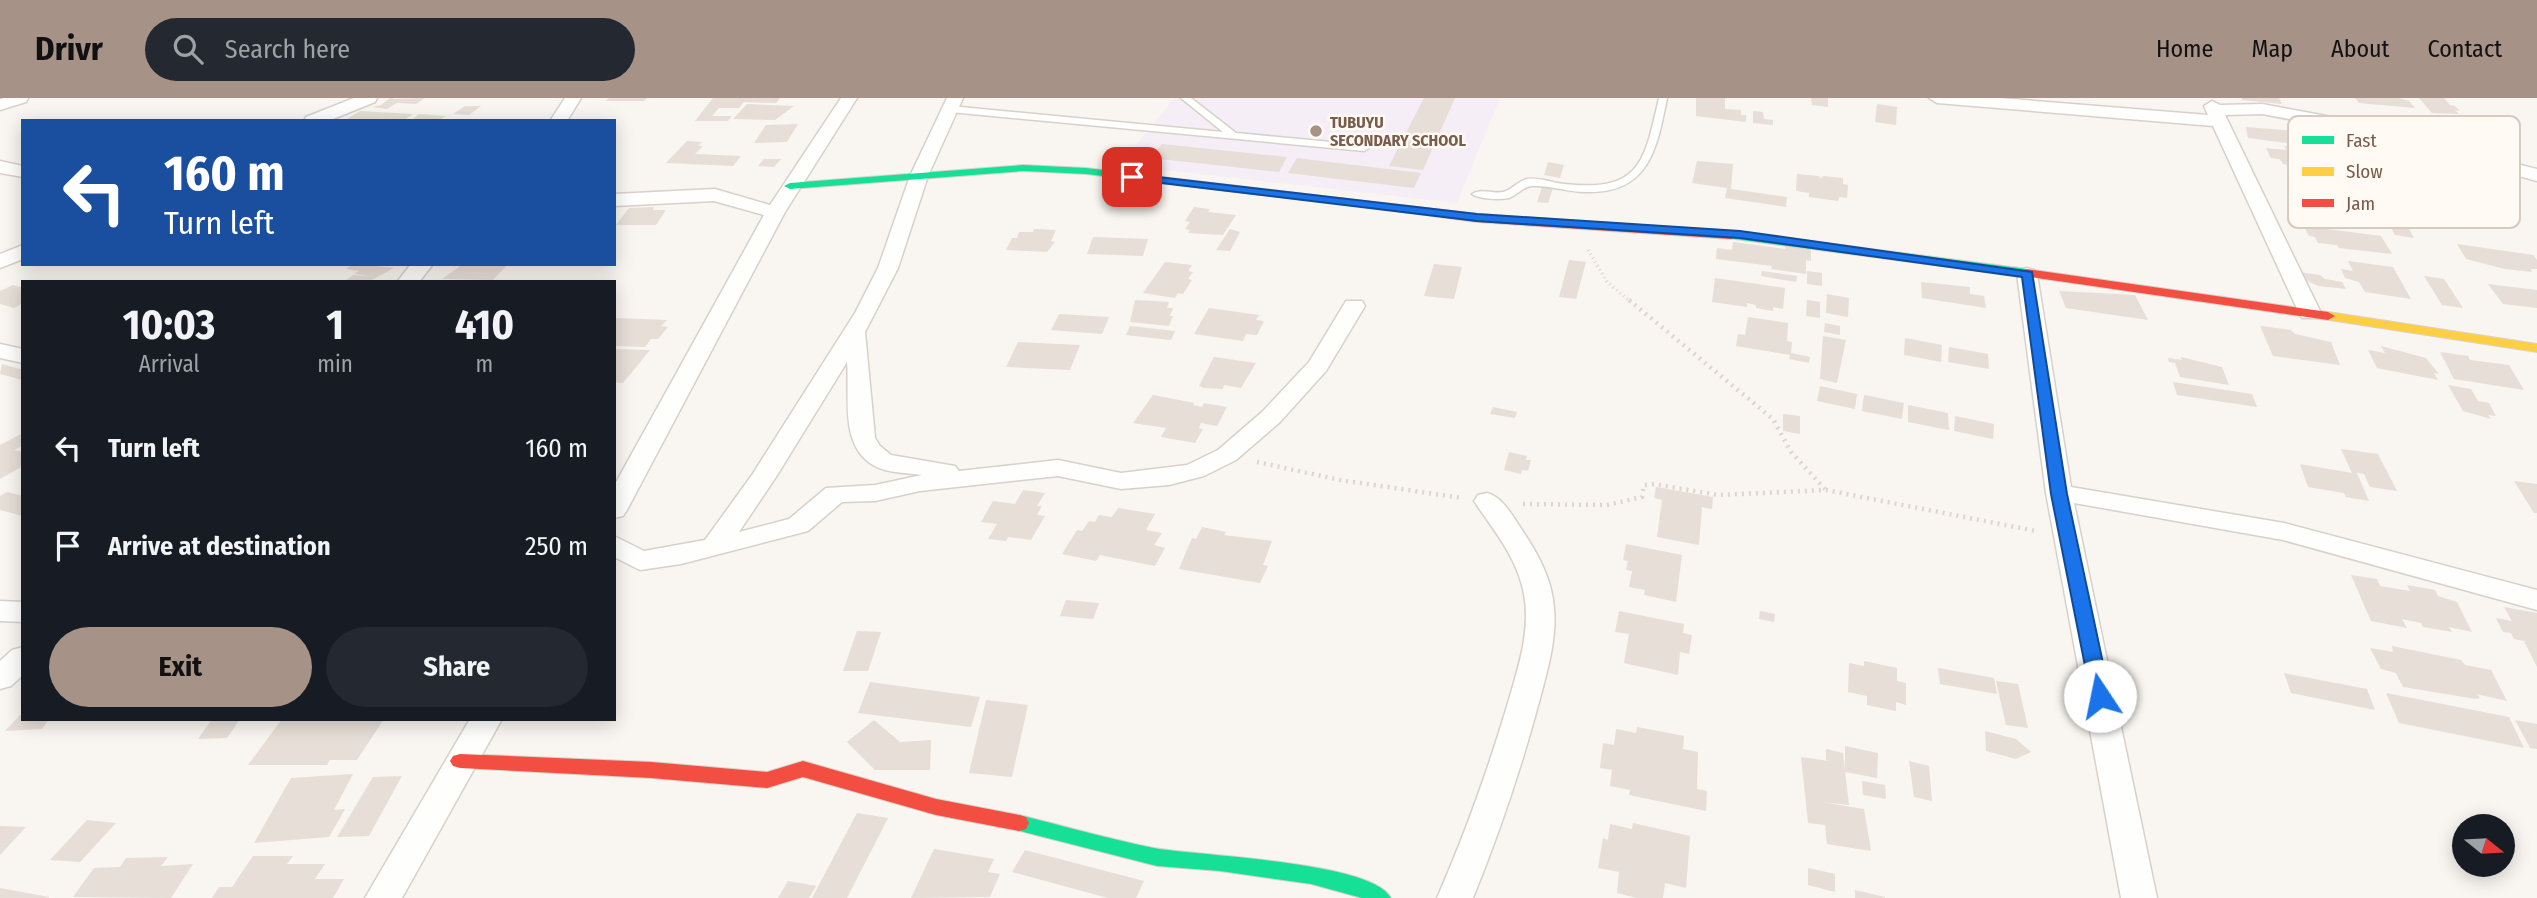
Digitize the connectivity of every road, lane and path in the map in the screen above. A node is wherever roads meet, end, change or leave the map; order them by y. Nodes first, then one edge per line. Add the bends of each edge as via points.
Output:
1 (20, 98) edge
2 (369, 98) edge
3 (573, 98) edge
4 (849, 98) edge
5 (1185, 98) edge
6 (1663, 98) edge
7 (1937, 98) edge
8 (952, 103) edge
9 (0, 105) edge
10 (2213, 110) edge
11 (2300, 116) edge
12 (317, 119) edge
13 (559, 119) edge
14 (1234, 136) junction
15 (1364, 148) dead end
16 (0, 167) edge
17 (2520, 171) edge
18 (21, 172) edge
19 (2537, 175) edge
20 (919, 176) junction
21 (790, 186) junction
22 (1477, 194) dead end
23 (616, 200) edge
24 (775, 212) junction
25 (1587, 248) dead end
26 (21, 252) edge
27 (0, 262) edge
28 (421, 266) edge
29 (2028, 274) junction
30 (409, 280) edge
31 (1354, 306) dead end
32 (2310, 313) junction
33 (854, 330) junction
34 (2537, 348) edge
35 (0, 351) edge
36 (21, 356) edge
37 (1227, 455) junction
38 (979, 477) junction
39 (1826, 490) junction
40 (2059, 494) junction
41 (1487, 501) junction
42 (616, 506) edge
43 (2068, 537) junction
44 (616, 546) edge
45 (714, 547) junction
46 (2537, 600) edge
47 (0, 611) edge
48 (21, 612) edge
49 (21, 658) edge
50 (0, 678) edge
51 (485, 721) edge
52 (460, 761) junction
53 (383, 898) edge
54 (1380, 898) edge
55 (1455, 898) edge
56 (2139, 898) edge

1 - 9 street
2 - 12 street
3 - 13 street
4 - 21 street
5 - 14 lane
6 - 22 lane via 1643,168 1621,186 1596,191 1528,182 1507,195
7 - 10 street
8 - 14 lane
8 - 20 street
10 - 11 street via 2262,109
10 - 32 street
14 - 15 lane
16 - 18 street
17 - 19 street
20 - 21 street
20 - 29 street via 1023,168 1086,171 1477,218 1740,234
20 - 33 street via 888,268
21 - 24 street
23 - 24 street via 715,195
24 - 42 street
25 - 39 path via 1607,282 1773,419 1791,452
26 - 27 street
28 - 30 street
29 - 32 street
29 - 40 street
31 - 37 street via 1318,366 1271,417
32 - 34 street
33 - 38 street via 863,438 870,450 883,461
33 - 45 street
35 - 36 street
37 - 38 street via 1195,471 1147,480 1121,481 1058,468
37 - 41 path via 1340,480
38 - 45 street via 875,493 835,494 798,525
39 - 41 path via 1716,495 1658,482 1644,485 1642,497 1607,505
39 - 43 path
40 - 43 street
40 - 46 street via 2284,532
41 - 55 street via 1526,559 1540,609 1538,649 1510,751
43 - 56 street
44 - 45 street via 640,561
47 - 48 street
49 - 50 street
51 - 52 street
52 - 53 street
52 - 54 street via 767,780 803,769 936,807 1058,831 1157,857 1311,876 1373,892

